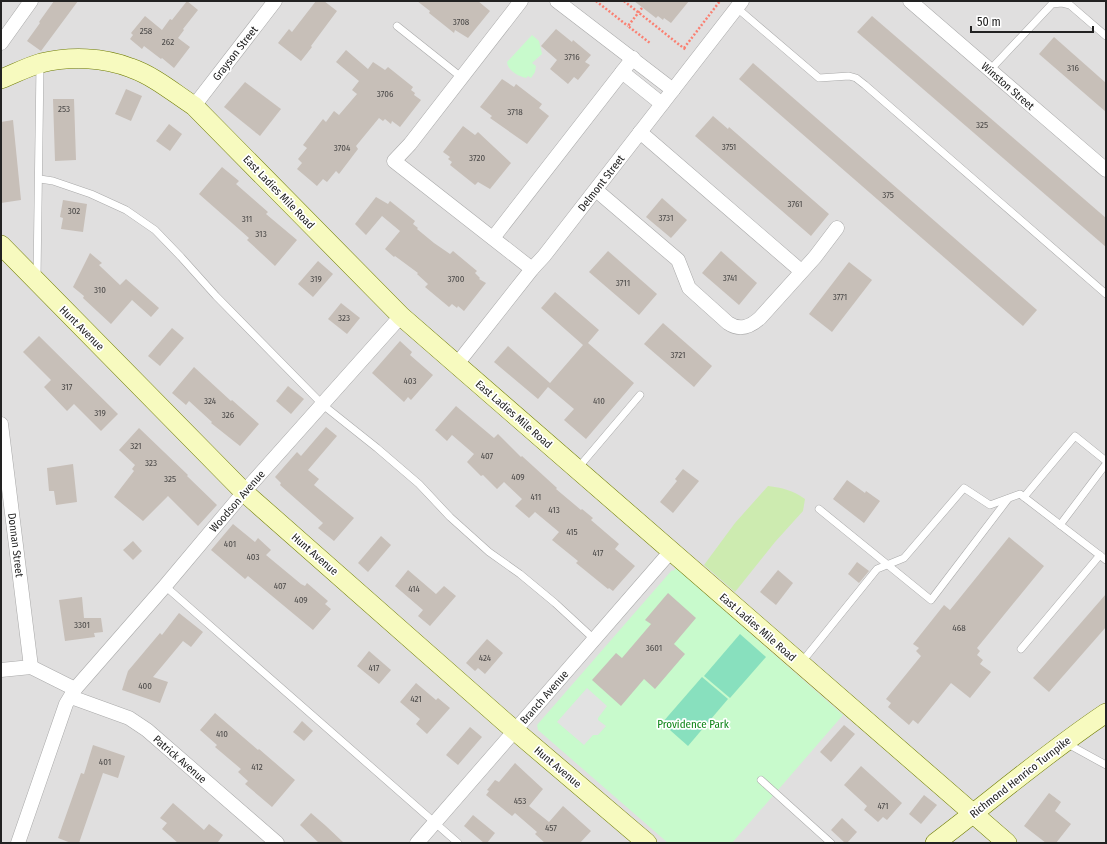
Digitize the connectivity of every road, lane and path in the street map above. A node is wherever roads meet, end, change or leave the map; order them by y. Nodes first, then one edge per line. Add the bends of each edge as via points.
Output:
1 (31, 1) edge
2 (275, 1) edge
3 (520, 1) edge
4 (596, 1) edge
5 (624, 1) edge
6 (720, 1) edge
7 (910, 1) edge
8 (561, 2) edge
9 (740, 4) edge
10 (642, 8) dead end
11 (639, 12) junction
12 (397, 26) dead end
13 (628, 26) junction
14 (1106, 36) edge
15 (1, 43) edge
16 (650, 43) dead end
17 (684, 48) junction
18 (633, 58) junction
19 (697, 59) junction
20 (40, 63) junction
21 (990, 70) junction
22 (622, 72) junction
23 (461, 77) junction
24 (1, 79) edge
25 (673, 90) junction
26 (662, 104) junction
27 (194, 106) junction
28 (640, 132) junction
29 (1106, 170) edge
30 (40, 179) junction
31 (596, 190) junction
32 (837, 228) dead end
33 (492, 238) junction
34 (1, 245) edge
35 (532, 269) junction
36 (801, 271) junction
37 (37, 283) junction
38 (1106, 294) edge
39 (401, 316) junction
40 (457, 364) junction
41 (640, 396) dead end
42 (323, 405) junction
43 (1, 424) edge
44 (1106, 461) edge
45 (1106, 464) edge
46 (577, 469) junction
47 (244, 492) junction
48 (1024, 497) junction
49 (1008, 498) junction
50 (819, 509) dead end
51 (1060, 525) junction
52 (671, 552) junction
53 (1103, 558) edge
54 (887, 565) junction
55 (165, 586) junction
56 (594, 640) junction
57 (1021, 649) dead end
58 (800, 664) junction
59 (31, 667) junction
60 (1, 670) edge
61 (73, 693) junction
62 (1106, 713) edge
63 (515, 731) junction
64 (1064, 742) junction
65 (1106, 765) edge
66 (761, 780) dead end
67 (974, 814) junction
68 (434, 823) junction
69 (18, 843) edge
70 (277, 843) edge
71 (417, 843) edge
72 (458, 843) edge
73 (647, 843) edge
74 (831, 843) edge
75 (935, 843) edge
76 (1007, 843) edge

1 - 15 street
2 - 27 street, Grayson Street
3 - 23 street
4 - 13 path
5 - 11 path
6 - 17 path
7 - 21 street, Winston Street
8 - 18 street
9 - 19 street, Delmont Street
9 - 38 lane via 819,78 849,76 861,81
10 - 11 path
11 - 13 path
11 - 17 path
12 - 23 lane
13 - 16 path
14 - 21 lane via 1070,5 1052,4
17 - 19 path
18 - 22 street
18 - 25 street
19 - 25 street, Delmont Street
20 - 24 street, East Ladies Mile Road
20 - 27 street, East Ladies Mile Road via 71,58 101,60 132,68 156,80
20 - 30 lane
21 - 29 street, Winston Street
22 - 26 street
22 - 33 street
23 - 33 street via 394,161
25 - 26 street, Delmont Street
26 - 28 street, Delmont Street
27 - 39 street, East Ladies Mile Road
28 - 31 street, Delmont Street
28 - 36 street
30 - 37 lane
30 - 42 lane via 91,194 126,210 155,230
31 - 35 street, Delmont Street
31 - 36 street via 678,260 689,288 733,326 744,327 755,323
32 - 36 street
33 - 35 street
34 - 37 street, Hunt Avenue
35 - 40 street, Delmont Street
37 - 47 street, Hunt Avenue
39 - 40 street, East Ladies Mile Road
39 - 42 street, Woodson Avenue
40 - 46 street, East Ladies Mile Road
41 - 46 lane
42 - 47 street, Woodson Avenue
42 - 56 lane via 413,479 489,552 526,579
43 - 59 street, Donnan Street
44 - 48 lane via 1075,436
45 - 51 lane
46 - 52 street, East Ladies Mile Road
47 - 55 street, Woodson Avenue
47 - 63 street, Hunt Avenue
48 - 49 lane via 1020,494
48 - 51 lane
49 - 54 lane via 990,506 964,488 904,558
49 - 54 lane via 930,600
50 - 54 lane
51 - 53 lane
52 - 56 street, Branch Avenue
52 - 58 street, East Ladies Mile Road
53 - 57 lane
54 - 58 lane via 877,569
55 - 61 street, Woodson Avenue
55 - 68 lane
56 - 63 street, Branch Avenue
58 - 67 street, East Ladies Mile Road
59 - 60 street
59 - 61 street, Patrick Avenue
61 - 69 street via 66,704
61 - 70 street, Patrick Avenue via 129,718 147,730
62 - 64 street, Richmond Henrico Turnpike
63 - 68 street, Branch Avenue
63 - 73 street, Hunt Avenue
64 - 65 lane
64 - 67 street, Richmond Henrico Turnpike
66 - 74 lane
67 - 75 street, Richmond Henrico Turnpike
67 - 76 street, East Ladies Mile Road
68 - 71 street, Branch Avenue
68 - 72 lane

